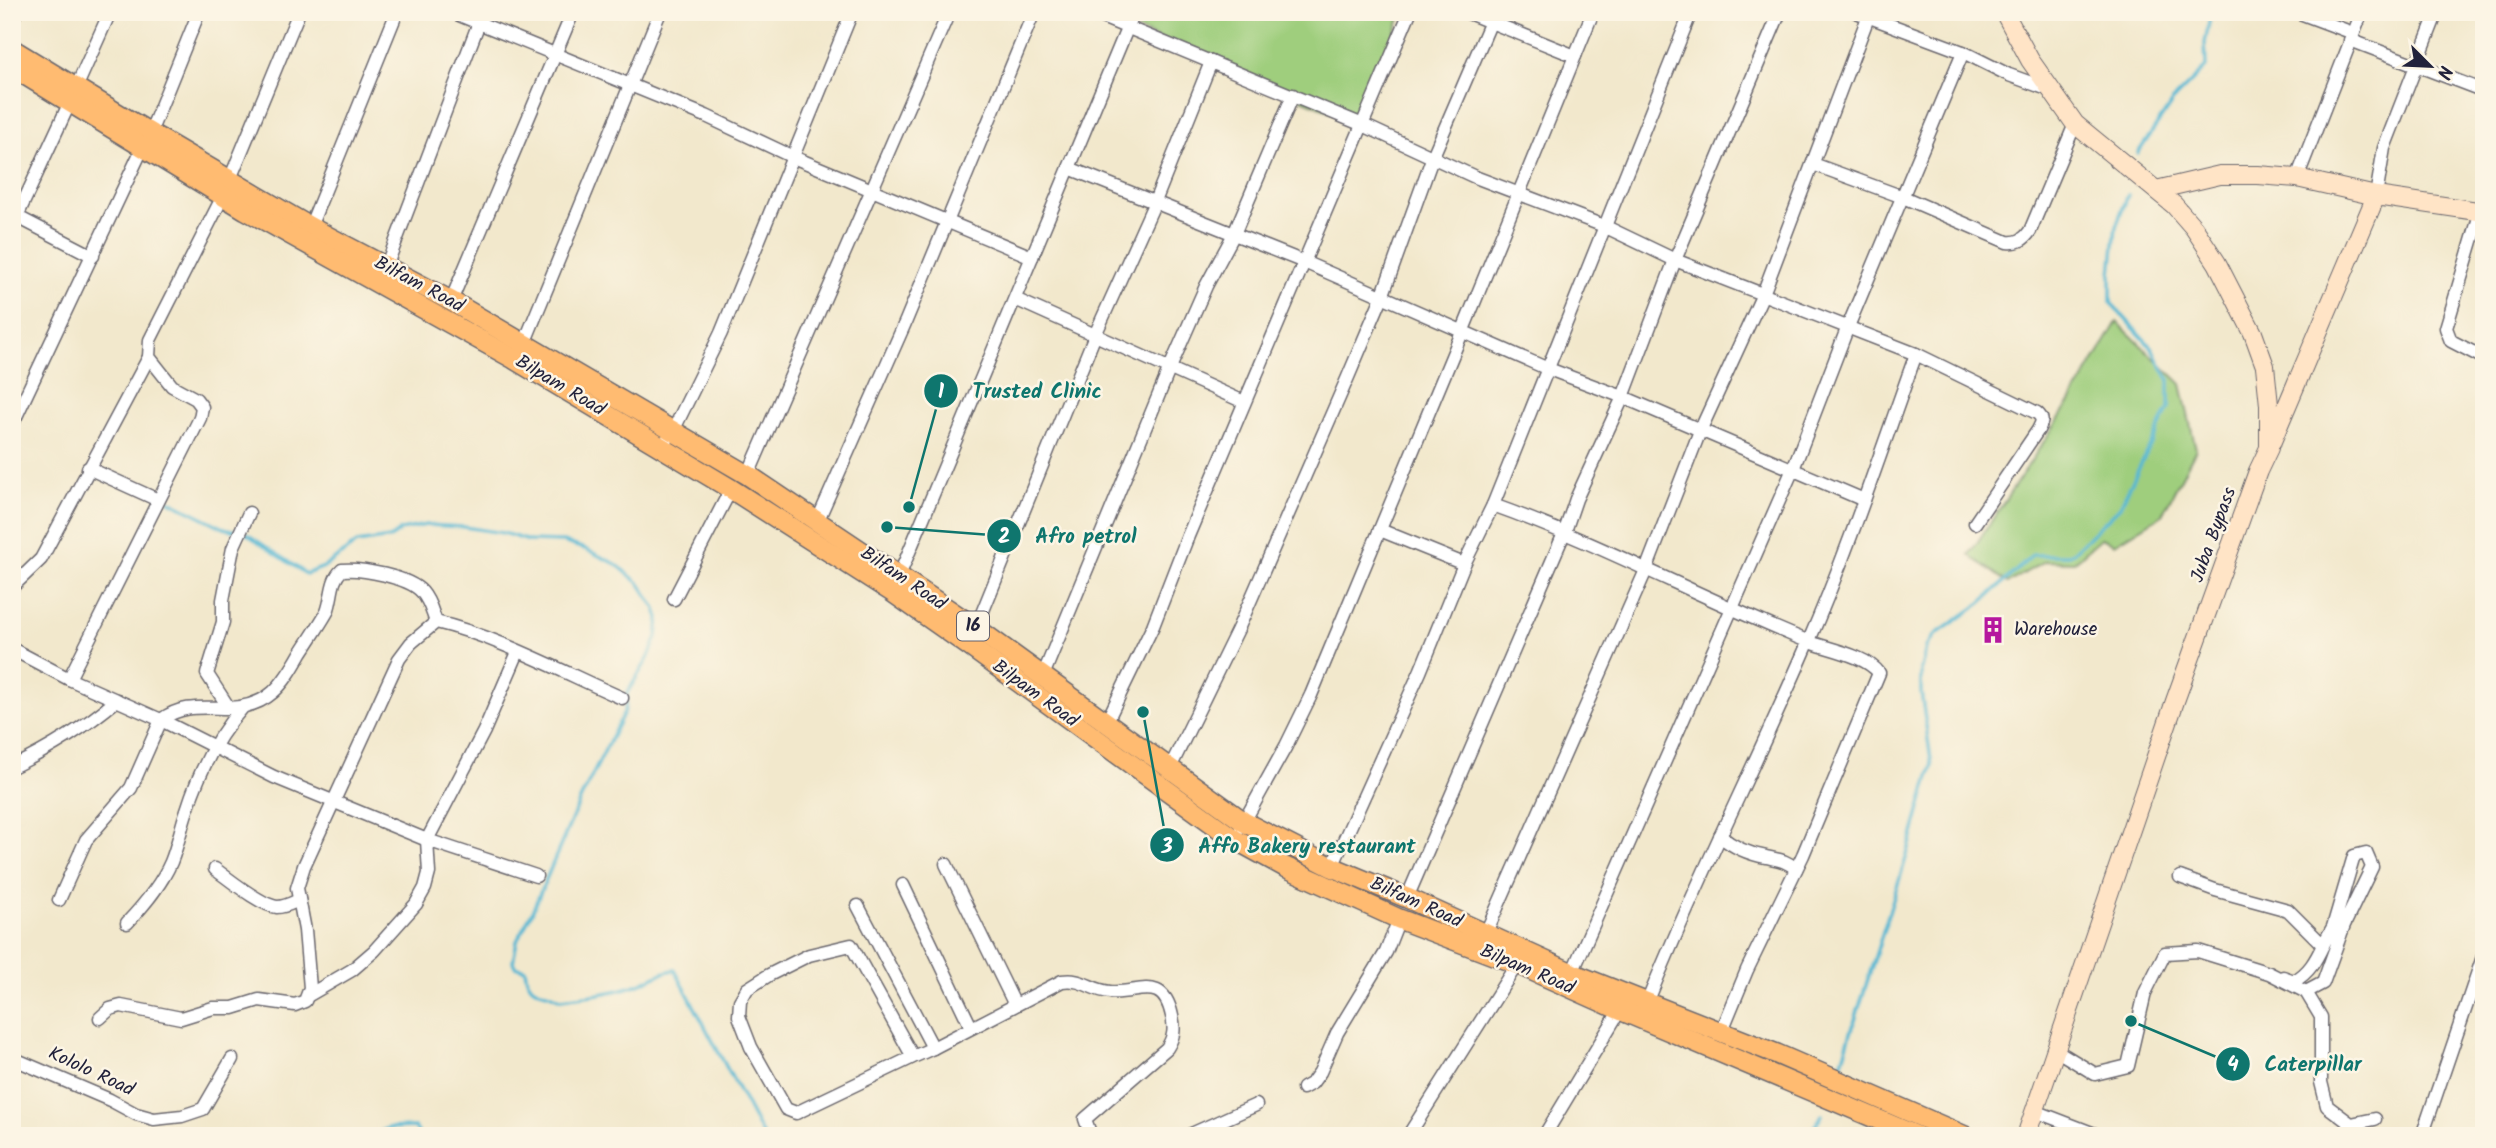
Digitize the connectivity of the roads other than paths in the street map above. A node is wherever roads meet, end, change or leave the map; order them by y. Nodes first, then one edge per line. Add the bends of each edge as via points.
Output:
1 (16, 12) edge
2 (110, 12) edge
3 (200, 12) edge
4 (299, 12) edge
5 (397, 12) edge
6 (452, 12) edge
7 (573, 12) edge
8 (660, 12) edge
9 (852, 12) edge
10 (949, 12) edge
11 (1034, 12) edge
12 (1090, 12) edge
13 (1134, 12) edge
14 (1410, 12) edge
15 (1466, 12) edge
16 (1593, 12) edge
17 (1691, 12) edge
18 (1780, 12) edge
19 (1856, 12) edge
20 (2004, 12) edge
21 (2297, 12) edge
22 (2362, 12) edge
23 (2437, 12) edge
24 (1869, 15) edge
25 (1493, 17) edge
26 (481, 18) edge
27 (12, 22) edge
28 (1127, 27) junction
29 (2352, 37) junction
30 (12, 49) edge
31 (1963, 52) junction
32 (554, 54) junction
33 (1575, 56) junction
34 (1211, 62) junction
35 (2417, 66) junction
36 (12, 67) edge
37 (629, 86) junction
38 (2484, 90) edge
39 (2053, 91) junction
40 (73, 95) junction
41 (1293, 95) junction
42 (2074, 124) junction
43 (1363, 125) junction
44 (146, 140) junction
45 (1433, 156) junction
46 (793, 157) junction
47 (1813, 164) junction
48 (1069, 168) junction
49 (2297, 178) junction
50 (226, 188) junction
51 (873, 190) junction
52 (2156, 190) junction
53 (1519, 194) junction
54 (2376, 196) junction
55 (1903, 197) junction
56 (1154, 204) junction
57 (2483, 208) edge
58 (14, 219) edge
59 (946, 222) junction
60 (1604, 226) junction
61 (310, 227) junction
62 (1234, 234) junction
63 (93, 256) junction
64 (1032, 257) junction
65 (1675, 261) junction
66 (1304, 262) junction
67 (386, 267) junction
68 (1763, 294) junction
69 (1382, 297) junction
70 (1015, 299) junction
71 (451, 301) junction
72 (1847, 328) junction
73 (1464, 330) junction
74 (1095, 335) junction
75 (524, 344) junction
76 (1916, 354) junction
77 (149, 357) junction
78 (2484, 358) edge
79 (1546, 368) junction
80 (1169, 370) junction
81 (1623, 397) junction
82 (1244, 402) junction
83 (12, 425) edge
84 (1700, 431) junction
85 (668, 439) junction
86 (2269, 448) junction
87 (88, 468) junction
88 (1793, 469) junction
89 (748, 475) junction
90 (731, 489) junction
91 (158, 500) junction
92 (1864, 500) junction
93 (1493, 505) junction
94 (249, 513) dead end
95 (817, 522) junction
96 (1975, 523) dead end
97 (1380, 530) junction
98 (1565, 531) junction
99 (1464, 565) junction
100 (1646, 570) junction
101 (899, 576) junction
102 (12, 587) edge
103 (674, 599) dead end
104 (1731, 607) junction
105 (436, 622) junction
106 (976, 628) junction
107 (1809, 642) junction
108 (12, 649) edge
109 (518, 652) junction
110 (1042, 678) junction
111 (69, 679) junction
112 (622, 698) dead end
113 (117, 700) junction
114 (243, 707) junction
115 (229, 708) junction
116 (161, 720) junction
117 (1106, 723) junction
118 (212, 748) junction
119 (12, 767) edge
120 (1169, 770) junction
121 (332, 801) junction
122 (1239, 830) junction
123 (1720, 836) junction
124 (427, 840) junction
125 (946, 864) dead end
126 (1332, 867) junction
127 (215, 869) dead end
128 (1796, 869) junction
129 (536, 876) dead end
130 (2180, 877) dead end
131 (903, 885) dead end
132 (1407, 898) junction
133 (59, 900) dead end
134 (299, 900) junction
135 (858, 906) dead end
136 (1399, 919) junction
137 (127, 923) dead end
138 (1485, 935) junction
139 (2323, 945) junction
140 (2484, 954) edge
141 (1517, 964) junction
142 (1572, 973) junction
143 (2269, 973) junction
144 (2306, 992) junction
145 (309, 995) junction
146 (1647, 1003) junction
147 (1014, 1005) junction
148 (1620, 1010) junction
149 (100, 1018) dead end
150 (971, 1027) junction
151 (1721, 1033) junction
152 (933, 1048) junction
153 (2054, 1049) junction
154 (914, 1057) junction
155 (12, 1058) edge
156 (232, 1059) dead end
157 (1303, 1088) dead end
158 (1256, 1105) dead end
159 (2035, 1111) junction
160 (2375, 1119) dead end
161 (1091, 1136) edge
162 (1188, 1136) edge
163 (1408, 1136) edge
164 (1544, 1136) edge
165 (1917, 1136) edge
166 (1965, 1136) edge
167 (2026, 1136) edge
168 (2100, 1136) edge
169 (2422, 1136) edge

1 - 27 street
2 - 40 street
3 - 44 street
4 - 50 street
5 - 61 street
6 - 26 street
7 - 32 street
8 - 37 street
9 - 46 street
10 - 51 street
11 - 59 street
12 - 28 street
13 - 28 street
14 - 43 street
15 - 25 street
16 - 33 street
17 - 60 street
18 - 65 street
19 - 24 street
20 - 39 main road, Juba Bypass
21 - 29 street
22 - 29 street
23 - 35 street
24 - 31 street
24 - 47 street
25 - 33 street
25 - 45 street
26 - 32 street
26 - 67 street
28 - 34 street
28 - 48 street
29 - 35 street
29 - 49 street
30 - 40 main road, 16
31 - 39 street
31 - 55 street
32 - 37 street
32 - 71 street
33 - 53 street
34 - 41 street
34 - 56 street
35 - 38 street
35 - 54 street via 2384,148
36 - 40 main road, Bilpam Road / 16
37 - 46 street
37 - 75 street
39 - 42 main road, Juba Bypass
40 - 44 main road, Bilpam Road / 16
40 - 58 street
41 - 43 street
41 - 62 street
42 - 52 main road, Juba Bypass
42 - 55 street via 2030,231 2021,241 2007,242
43 - 45 street
43 - 66 street
44 - 50 main road, Bilpam Road / 16
44 - 63 street
45 - 53 street
45 - 69 street
46 - 51 street
46 - 85 street via 721,333
47 - 55 street
47 - 68 street
48 - 56 street
48 - 64 street
49 - 52 main road via 2220,175
49 - 54 main road
50 - 61 main road, Bilfam Road / 16
50 - 77 street via 150,340
50 - 85 main road, Bilpam Road / 16 via 304,244
51 - 59 street
51 - 89 street
52 - 86 main road, Juba Bypass via 2194,228 2253,333 2265,366
53 - 60 street
53 - 73 street
54 - 57 main road
54 - 86 main road
55 - 72 street
56 - 62 street
56 - 74 street
57 - 78 street via 2446,328 2451,341
58 - 63 street
59 - 64 street
59 - 95 street
60 - 65 street
60 - 79 street
61 - 67 main road, Bilfam Road / 16
62 - 66 street
62 - 80 street
63 - 83 street
64 - 70 street
65 - 68 street
65 - 81 street
66 - 69 street
66 - 82 street
67 - 71 main road, Bilfam Road / 16
68 - 72 street
68 - 84 street
69 - 73 street
69 - 120 street via 1238,629
70 - 74 street
70 - 101 street
71 - 75 main road, Bilfam Road / 16
72 - 76 street
72 - 88 street
73 - 79 street
73 - 97 street
74 - 80 street
74 - 106 street
75 - 85 main road, Bilfam Road / 16
76 - 92 street
76 - 96 street via 2041,417 2038,430
77 - 87 street
77 - 91 street via 172,386 202,407
79 - 81 street
79 - 93 street
80 - 82 street
80 - 110 street
81 - 84 street
81 - 98 street
82 - 117 street via 1153,626
84 - 88 street
84 - 100 street
85 - 89 main road, Bilfam Road / 16
85 - 90 main road, Bilpam Road / 16
86 - 153 main road, Juba Bypass
87 - 91 street
87 - 102 street via 41,559
88 - 92 street
88 - 104 street
89 - 95 main road, Bilfam Road / 16
90 - 103 street
90 - 122 main road, Bilpam Road / 16 via 892,592
91 - 111 street
92 - 107 street
93 - 98 street
93 - 99 street
94 - 115 street via 233,548 223,622 208,674
95 - 101 main road, Bilfam Road / 16
97 - 99 street
97 - 122 street via 1311,695
98 - 100 street
98 - 132 street
99 - 126 street
100 - 104 street
100 - 138 street
101 - 106 main road, Bilfam Road / 16
104 - 107 street
104 - 142 street
105 - 109 street
105 - 114 street via 421,590 384,576 342,570 332,587 327,612 286,680 270,695
105 - 121 street via 399,659
106 - 110 main road, Bilfam Road / 16
107 - 123 street
107 - 128 street via 1868,663 1879,673
108 - 111 street
109 - 112 street
109 - 124 street via 484,731
110 - 117 main road, Bilfam Road / 16
111 - 113 street
113 - 116 street
113 - 119 street via 94,719
114 - 115 street
114 - 118 street
115 - 116 street via 181,709
116 - 118 street
116 - 133 street via 131,788 86,840
117 - 120 main road, Bilfam Road / 16
118 - 121 street
118 - 137 street via 171,863
120 - 122 main road, Bilfam Road / 16
121 - 124 street
121 - 134 street via 304,866
122 - 126 main road, Bilfam Road / 16
122 - 136 main road, Bilpam Road / 16 via 1285,867
123 - 128 street via 1732,846 1784,859
123 - 146 street
124 - 129 street
124 - 145 street via 429,873 416,904 352,970
125 - 147 street
126 - 132 main road, Bilfam Road / 16
127 - 134 street via 274,906
128 - 151 street
130 - 139 street via 2288,910
131 - 150 street
132 - 138 main road, Bilfam Road / 16
134 - 145 street
135 - 152 street
136 - 141 main road, Bilpam Road / 16
136 - 157 street via 1386,952 1336,1033 1320,1072
138 - 142 main road, Bilfam Road / 16
139 - 143 street via 2303,976 2294,981
139 - 144 street via 2333,927 2354,856 2366,853 2372,867 2323,983
140 - 169 street
141 - 148 main road, Bilpam Road / 16
141 - 163 street
142 - 146 main road, Bilfam Road / 16
143 - 144 street
143 - 153 street via 2198,951 2165,953 2145,993 2128,1066 2095,1074
144 - 160 street via 2322,1017 2321,1082 2327,1106 2351,1124
145 - 149 street via 295,1005 259,1000 181,1018 121,1006
146 - 151 main road, Bilfam Road / 16
147 - 150 street
147 - 161 street via 1074,979 1111,992 1151,989 1168,1003 1172,1040 1085,1119
148 - 164 street
148 - 165 main road, Bilpam Road / 16
150 - 152 street
151 - 166 main road, Bilfam Road / 16
152 - 154 street
153 - 159 main road, Juba Bypass
154 - 154 street via 851,945 809,955 769,975 747,989 740,1002 738,1016 751,1047 790,1112
155 - 156 street, Kololo Road via 154,1119 202,1109
158 - 162 street
159 - 167 main road, Juba Bypass
159 - 168 street

